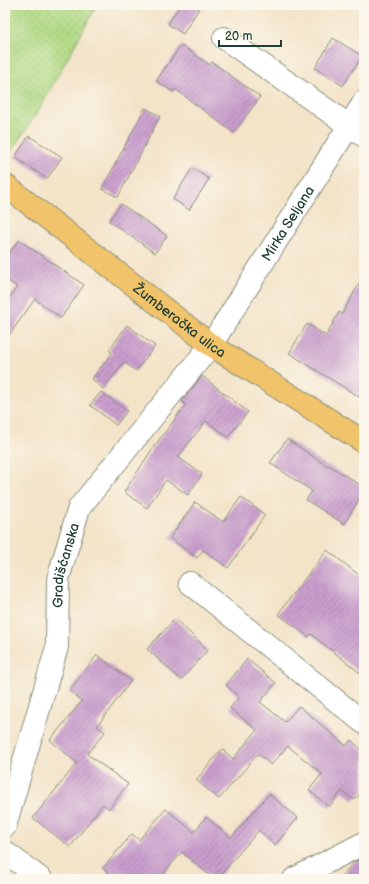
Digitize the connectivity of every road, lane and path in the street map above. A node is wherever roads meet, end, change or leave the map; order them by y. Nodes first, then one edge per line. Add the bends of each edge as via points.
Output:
1 (224, 38) dead end
2 (364, 102) edge
3 (356, 130) edge
4 (5, 185) edge
5 (211, 345) junction
6 (364, 442) edge
7 (190, 583) dead end
8 (364, 723) edge
9 (5, 826) edge
10 (364, 842) edge
11 (5, 852) edge
12 (41, 879) edge
13 (294, 879) edge

1 - 3 street
2 - 3 street, Mirka Seljana
3 - 5 street, Mirka Seljana
4 - 5 main road, Žumberačka ulica
5 - 6 main road, Žumberačka ulica
5 - 9 street, Gradišćanska via 79,508 58,580 57,647
7 - 8 street
10 - 13 street
11 - 12 street

